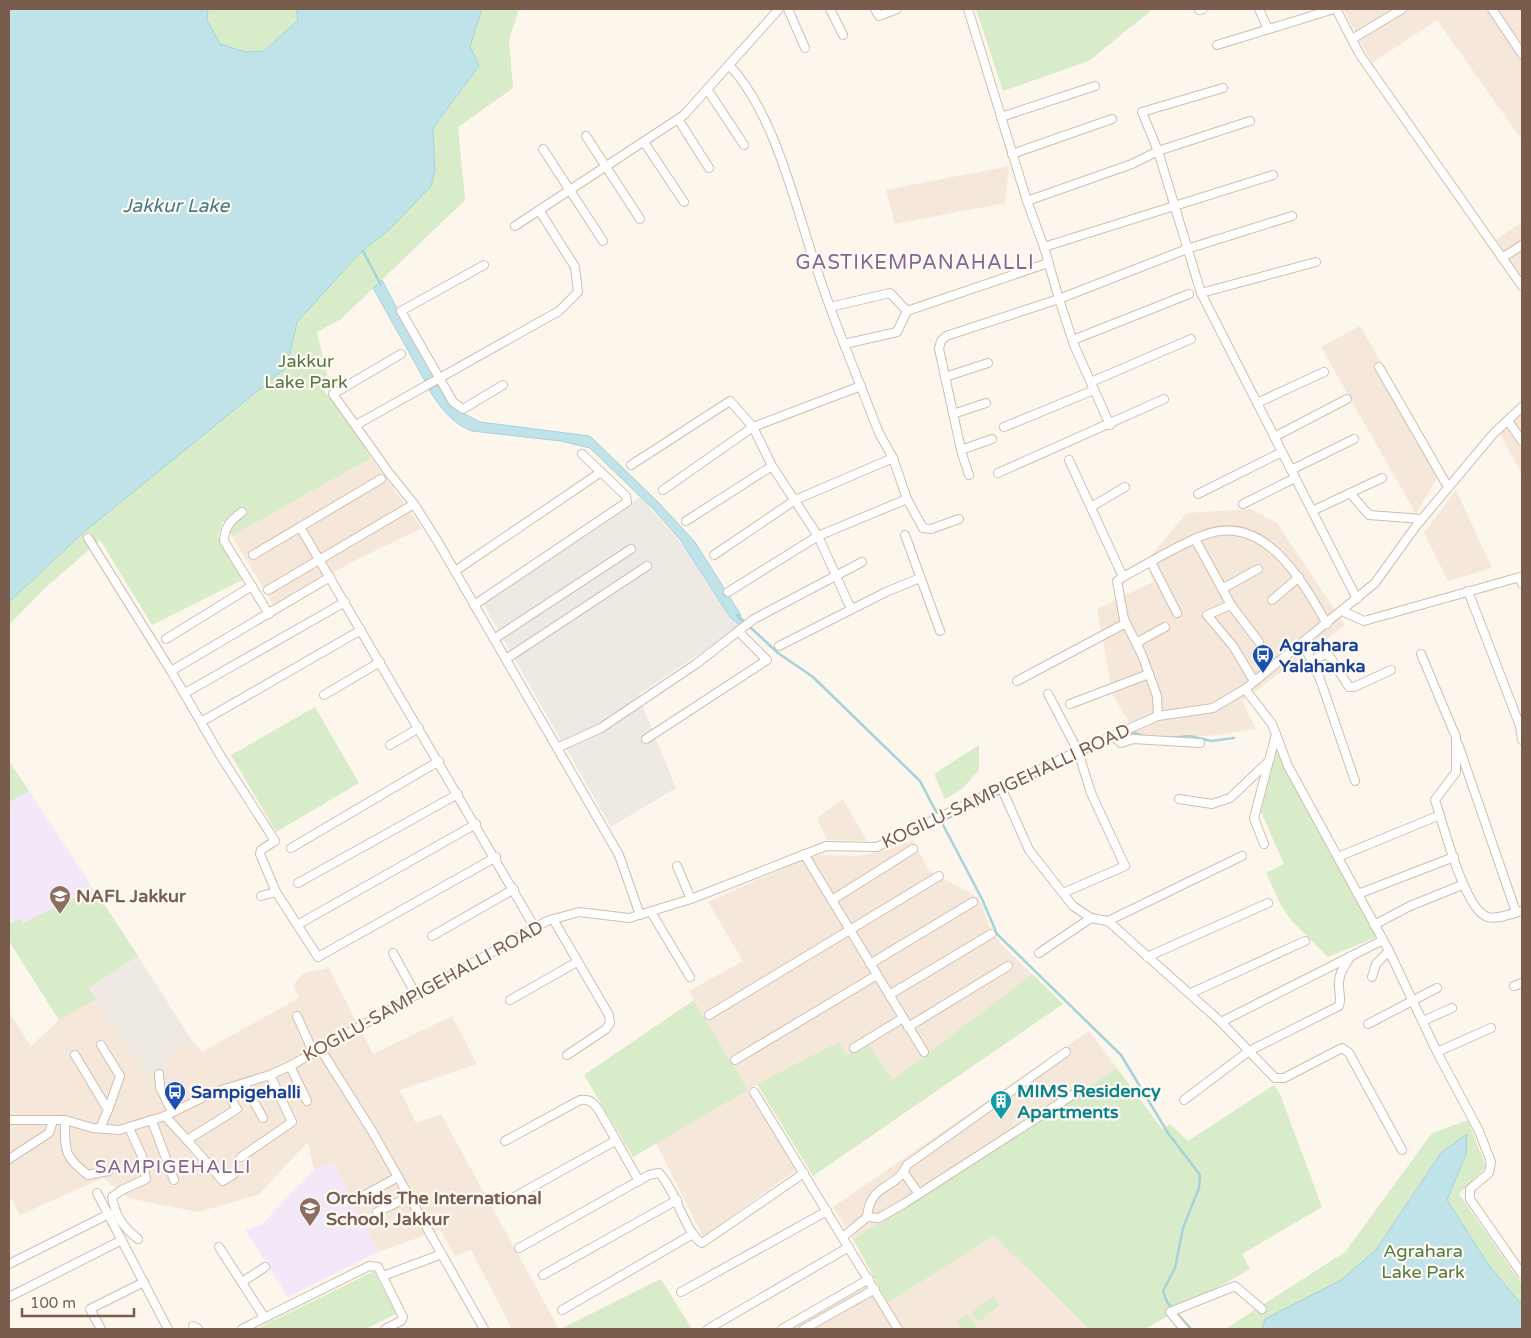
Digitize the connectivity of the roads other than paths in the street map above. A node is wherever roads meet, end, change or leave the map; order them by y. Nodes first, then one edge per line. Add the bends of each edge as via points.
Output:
1 (779, 9) edge
2 (788, 9) edge
3 (830, 9) edge
4 (875, 9) edge
5 (897, 9) edge
6 (968, 9) edge
7 (1259, 9) edge
8 (1335, 9) edge
9 (1402, 9) edge
10 (1492, 9) edge
11 (1268, 29) junction
12 (843, 36) dead end
13 (1352, 39) junction
14 (1217, 45) dead end
15 (805, 48) dead end
16 (1522, 54) edge
17 (729, 65) junction
18 (1095, 86) dead end
19 (1223, 88) dead end
20 (708, 89) junction
21 (1001, 117) junction
22 (678, 119) junction
23 (1112, 119) dead end
24 (1250, 121) dead end
25 (586, 136) dead end
26 (644, 142) junction
27 (744, 145) dead end
28 (543, 149) dead end
29 (1158, 152) junction
30 (1012, 154) junction
31 (606, 167) junction
32 (709, 168) dead end
33 (1273, 175) dead end
34 (570, 190) junction
35 (1027, 201) junction
36 (684, 202) dead end
37 (1172, 205) junction
38 (539, 210) junction
39 (1292, 216) dead end
40 (640, 218) dead end
41 (515, 226) dead end
42 (603, 241) dead end
43 (1522, 245) edge
44 (1044, 247) junction
45 (1187, 249) junction
46 (1502, 258) junction
47 (1048, 262) junction
48 (1316, 262) dead end
49 (484, 264) dead end
50 (1522, 286) edge
51 (1201, 293) junction
52 (1189, 294) dead end
53 (1059, 299) junction
54 (830, 307) junction
55 (906, 311) junction
56 (1191, 339) dead end
57 (1072, 340) junction
58 (844, 344) junction
59 (401, 354) dead end
60 (988, 363) dead end
61 (1379, 367) dead end
62 (1324, 372) dead end
63 (945, 377) junction
64 (439, 378) junction
65 (503, 385) dead end
66 (861, 386) junction
67 (1092, 386) junction
68 (1164, 399) dead end
69 (1347, 400) dead end
70 (986, 403) dead end
71 (1257, 403) junction
72 (1522, 407) edge
73 (953, 414) junction
74 (1508, 421) junction
75 (356, 425) junction
76 (1110, 425) junction
77 (753, 427) junction
78 (1004, 427) dead end
79 (1274, 437) junction
80 (992, 439) dead end
81 (1354, 439) dead end
82 (1522, 441) edge
83 (961, 450) junction
84 (1282, 452) junction
85 (582, 454) dead end
86 (893, 458) junction
87 (1069, 460) dead end
88 (631, 466) dead end
89 (772, 466) junction
90 (1291, 470) junction
91 (601, 472) junction
92 (998, 473) dead end
93 (969, 475) dead end
94 (1295, 478) junction
95 (1382, 478) dead end
96 (381, 479) dead end
97 (1125, 487) dead end
98 (1448, 488) junction
99 (663, 490) dead end
100 (1350, 493) junction
101 (1198, 494) dead end
102 (907, 499) junction
103 (795, 500) junction
104 (414, 504) junction
105 (1242, 504) dead end
106 (1091, 507) junction
107 (1312, 511) junction
108 (242, 512) dead end
109 (959, 519) dead end
110 (1422, 519) junction
111 (686, 521) dead end
112 (300, 527) junction
113 (905, 535) dead end
114 (818, 536) junction
115 (88, 538) dead end
116 (1195, 539) junction
117 (631, 549) dead end
118 (253, 555) dead end
119 (714, 555) dead end
120 (320, 560) junction
121 (862, 562) dead end
122 (1151, 562) junction
123 (647, 566) dead end
124 (1258, 569) dead end
125 (455, 571) junction
126 (836, 576) junction
127 (330, 577) junction
128 (1123, 577) junction
129 (1298, 577) junction
130 (920, 578) junction
131 (1522, 584) edge
132 (252, 586) junction
133 (1222, 589) junction
134 (268, 590) dead end
135 (1468, 591) junction
136 (728, 592) dead end
137 (1357, 599) junction
138 (1272, 600) dead end
139 (345, 602) junction
140 (474, 605) junction
141 (1231, 605) junction
142 (851, 610) junction
143 (1342, 611) junction
144 (1177, 613) dead end
145 (269, 614) junction
146 (1126, 623) junction
147 (1327, 624) junction
148 (1165, 627) dead end
149 (361, 630) junction
150 (940, 630) dead end
151 (739, 632) junction
152 (166, 639) dead end
153 (494, 639) junction
154 (1259, 642) dead end
155 (1136, 643) junction
156 (1302, 643) junction
157 (779, 646) dead end
158 (1421, 654) dead end
159 (506, 659) junction
160 (1311, 660) junction
161 (380, 662) junction
162 (1391, 670) dead end
163 (171, 671) junction
164 (1148, 674) junction
165 (1017, 681) dead end
166 (1254, 681) junction
167 (1245, 689) junction
168 (185, 693) junction
169 (324, 694) dead end
170 (1048, 694) dead end
171 (1070, 704) dead end
172 (1158, 716) junction
173 (200, 722) junction
174 (419, 728) junction
175 (1276, 734) junction
176 (1113, 736) junction
177 (1456, 737) junction
178 (646, 739) dead end
179 (1522, 740) edge
180 (1200, 744) dead end
181 (390, 745) dead end
182 (557, 748) junction
183 (1078, 751) junction
184 (439, 761) junction
185 (1268, 762) junction
186 (1355, 781) dead end
187 (1001, 787) junction
188 (458, 794) junction
189 (1179, 800) dead end
190 (1440, 815) junction
191 (476, 824) junction
192 (1264, 844) dead end
193 (291, 848) dead end
194 (914, 849) dead end
195 (804, 854) junction
196 (1242, 856) dead end
197 (496, 857) junction
198 (1338, 857) junction
199 (1454, 857) junction
200 (677, 866) dead end
201 (939, 876) dead end
202 (298, 883) dead end
203 (1462, 885) junction
204 (514, 889) junction
205 (276, 892) junction
206 (1063, 893) junction
207 (1358, 894) junction
208 (261, 896) dead end
209 (691, 898) junction
210 (832, 900) junction
211 (973, 902) dead end
212 (1268, 903) dead end
213 (651, 912) junction
214 (1519, 912) edge
215 (640, 915) junction
216 (1091, 918) junction
217 (553, 920) junction
218 (1108, 921) junction
219 (299, 924) junction
220 (1374, 924) junction
221 (535, 928) junction
222 (850, 930) junction
223 (991, 934) dead end
224 (432, 936) dead end
225 (1383, 940) junction
226 (1305, 941) dead end
227 (1389, 950) junction
228 (393, 953) dead end
229 (1039, 953) dead end
230 (1351, 956) junction
231 (1147, 957) junction
232 (577, 962) junction
233 (870, 964) junction
234 (1008, 966) dead end
235 (877, 975) junction
236 (690, 976) dead end
237 (1372, 977) dead end
238 (1438, 988) dead end
239 (1191, 993) junction
240 (416, 995) junction
241 (889, 995) junction
242 (510, 1000) dead end
243 (1413, 1002) junction
244 (1452, 1008) dead end
245 (709, 1015) dead end
246 (297, 1016) dead end
247 (903, 1018) junction
248 (1423, 1021) junction
249 (1222, 1022) junction
250 (1368, 1024) dead end
251 (908, 1027) junction
252 (1491, 1028) dead end
253 (101, 1045) dead end
254 (854, 1048) dead end
255 (1249, 1051) junction
256 (317, 1052) junction
257 (924, 1052) dead end
258 (1066, 1052) dead end
259 (1437, 1052) junction
260 (567, 1054) dead end
261 (75, 1055) dead end
262 (735, 1060) dead end
263 (290, 1066) junction
264 (159, 1074) dead end
265 (270, 1075) junction
266 (244, 1084) junction
267 (225, 1089) junction
268 (754, 1092) dead end
269 (1077, 1092) dead end
270 (1184, 1100) dead end
271 (307, 1101) dead end
272 (108, 1110) junction
273 (169, 1114) junction
274 (263, 1118) dead end
275 (9, 1119) edge
276 (65, 1120) junction
277 (53, 1121) junction
278 (152, 1121) junction
279 (100, 1128) junction
280 (129, 1128) junction
281 (187, 1140) junction
282 (615, 1140) junction
283 (505, 1141) dead end
284 (1402, 1150) dead end
285 (241, 1157) dead end
286 (9, 1160) edge
287 (108, 1171) dead end
288 (804, 1173) junction
289 (904, 1173) junction
290 (234, 1174) dead end
291 (398, 1177) junction
292 (174, 1180) dead end
293 (639, 1181) junction
294 (98, 1193) dead end
295 (918, 1194) junction
296 (364, 1195) dead end
297 (409, 1197) junction
298 (508, 1200) dead end
299 (676, 1200) junction
300 (827, 1211) junction
301 (377, 1212) dead end
302 (108, 1214) junction
303 (867, 1217) junction
304 (693, 1234) junction
305 (843, 1237) junction
306 (138, 1239) dead end
307 (122, 1240) junction
308 (219, 1247) dead end
309 (849, 1247) junction
310 (519, 1248) dead end
311 (442, 1254) junction
312 (9, 1264) edge
313 (265, 1268) dead end
314 (1522, 1274) edge
315 (543, 1275) dead end
316 (383, 1276) junction
317 (869, 1279) junction
318 (144, 1282) junction
319 (242, 1282) junction
320 (875, 1289) junction
321 (680, 1292) dead end
322 (9, 1297) edge
323 (1262, 1309) dead end
324 (562, 1310) dead end
325 (264, 1317) junction
326 (897, 1327) edge
327 (101, 1329) edge
328 (168, 1329) edge
329 (242, 1329) edge
330 (385, 1329) edge
331 (484, 1329) edge
332 (708, 1329) edge
333 (782, 1329) edge
334 (804, 1329) edge
335 (887, 1329) edge
336 (1184, 1329) edge

1 - 17 street
2 - 15 street
3 - 12 street
4 - 5 street via 879,16
6 - 21 street
7 - 11 street
8 - 11 street
8 - 13 street
9 - 13 street
10 - 16 street
11 - 14 street
13 - 46 street
17 - 20 street
17 - 54 street via 743,80 781,156
18 - 21 street
19 - 29 street via 1142,112
20 - 22 street
20 - 27 street
21 - 30 street
22 - 26 street
22 - 32 street
23 - 30 street
24 - 29 street
25 - 31 street
26 - 31 street
26 - 36 street
28 - 34 street
29 - 35 street
29 - 37 street
30 - 35 street
31 - 34 street
31 - 40 street
33 - 37 street
34 - 38 street
34 - 42 street
35 - 44 street
37 - 44 street
37 - 45 street
38 - 41 street
38 - 64 street via 575,267 578,292 559,311
39 - 45 street
43 - 46 street
44 - 47 street
45 - 51 street
45 - 53 street
46 - 50 street
47 - 53 street
47 - 55 street
48 - 51 street
49 - 64 street via 401,311
51 - 71 street
52 - 57 street
53 - 57 street
53 - 63 street via 946,336 939,349
54 - 55 street via 890,293
54 - 58 street
55 - 58 street via 897,332
56 - 67 street
57 - 67 street
58 - 66 street
59 - 75 street via 332,394
60 - 63 street
61 - 98 street
62 - 71 street
63 - 73 street
64 - 65 street via 453,402 463,408
64 - 75 street
66 - 77 street
66 - 86 street via 879,433
67 - 76 street
67 - 78 street
68 - 76 street
69 - 79 street
70 - 73 street
71 - 79 street
72 - 74 street, KOGILU-SAMPIGEHALLI ROAD
73 - 83 street
74 - 82 street
74 - 98 street, KOGILU-SAMPIGEHALLI ROAD
75 - 104 street
76 - 92 street
77 - 88 street via 730,401
77 - 89 street
77 - 99 street
79 - 84 street
80 - 83 street
81 - 90 street
83 - 93 street
84 - 90 street
84 - 101 street
85 - 91 street
86 - 102 street
86 - 103 street
87 - 106 street
89 - 103 street
89 - 111 street
90 - 94 street
91 - 125 street
91 - 140 street via 626,496 624,506
94 - 105 street
94 - 107 street
95 - 100 street
96 - 112 street
97 - 106 street
98 - 110 street, KOGILU-SAMPIGEHALLI ROAD
100 - 107 street
100 - 110 street via 1369,515
102 - 109 street via 923,528 931,529
102 - 114 street
103 - 114 street
103 - 119 street
104 - 120 street
104 - 125 street
106 - 128 street
107 - 137 street
108 - 132 street via 228,525 224,541
110 - 137 street, KOGILU-SAMPIGEHALLI ROAD via 1375,583
112 - 118 street
112 - 120 street
113 - 130 street
114 - 126 street
114 - 136 street
115 - 163 street
116 - 122 street
116 - 129 street via 1237,529 1262,538
116 - 133 street
117 - 153 street
120 - 127 street
120 - 134 street
121 - 126 street
122 - 128 street
122 - 144 street
123 - 159 street
124 - 133 street
125 - 140 street
126 - 142 street
126 - 151 street via 754,619
127 - 139 street
127 - 145 street
128 - 146 street via 1117,580
129 - 138 street
129 - 147 street
130 - 142 street
130 - 150 street
131 - 135 street via 1520,577
132 - 145 street
132 - 152 street
133 - 141 street
135 - 143 street via 1364,621
135 - 179 street via 1520,726
137 - 143 street, KOGILU-SAMPIGEHALLI ROAD
139 - 149 street
139 - 168 street
140 - 153 street
141 - 154 street
141 - 166 street via 1208,615 1233,646
142 - 157 street
143 - 147 street, KOGILU-SAMPIGEHALLI ROAD
145 - 163 street
146 - 155 street
146 - 165 street
147 - 156 street, KOGILU-SAMPIGEHALLI ROAD
148 - 155 street
149 - 161 street
149 - 173 street
151 - 178 street via 767,660
151 - 182 street via 600,728
153 - 159 street
155 - 164 street
156 - 160 street
156 - 166 street, KOGILU-SAMPIGEHALLI ROAD
158 - 177 street
159 - 182 street
160 - 162 street via 1325,654 1330,657 1349,687
160 - 186 street
161 - 169 street
161 - 174 street
163 - 168 street
164 - 171 street
164 - 172 street via 1157,696
166 - 167 street, KOGILU-SAMPIGEHALLI ROAD
167 - 172 street, KOGILU-SAMPIGEHALLI ROAD via 1213,708
167 - 175 street
168 - 173 street
170 - 183 street
172 - 176 street, KOGILU-SAMPIGEHALLI ROAD
173 - 205 street via 275,841 260,854
174 - 181 street
174 - 184 street
175 - 185 street
175 - 198 street via 1288,766
176 - 180 street via 1121,743 1133,739
176 - 183 street, KOGILU-SAMPIGEHALLI ROAD
177 - 190 street via 1456,772 1435,800
177 - 214 street
182 - 215 street via 619,855
183 - 187 street, KOGILU-SAMPIGEHALLI ROAD
183 - 206 street via 1091,793 1125,866
184 - 188 street
184 - 193 street
185 - 189 street via 1230,798 1212,804
185 - 192 street via 1254,818
187 - 195 street, KOGILU-SAMPIGEHALLI ROAD via 877,847 826,846
187 - 206 street via 1029,850
188 - 191 street
188 - 202 street
190 - 198 street
190 - 199 street
191 - 197 street
191 - 219 street
194 - 210 street
195 - 209 street, KOGILU-SAMPIGEHALLI ROAD
195 - 210 street
196 - 218 street
197 - 204 street
197 - 219 street via 318,957
198 - 207 street
199 - 203 street
199 - 207 street
200 - 209 street
201 - 222 street
203 - 214 street via 1478,912 1489,918
203 - 220 street
204 - 221 street
204 - 224 street
205 - 208 street
205 - 219 street
206 - 216 street via 1073,906
207 - 220 street
209 - 213 street, KOGILU-SAMPIGEHALLI ROAD
210 - 222 street
211 - 233 street
212 - 231 street
213 - 215 street, KOGILU-SAMPIGEHALLI ROAD
213 - 236 street
215 - 217 street, KOGILU-SAMPIGEHALLI ROAD via 629,918 579,912
216 - 218 street
216 - 229 street
217 - 221 street, KOGILU-SAMPIGEHALLI ROAD
217 - 232 street
218 - 231 street
220 - 225 street
221 - 240 street, KOGILU-SAMPIGEHALLI ROAD
222 - 233 street
222 - 245 street
223 - 241 street
225 - 227 street
225 - 230 street
226 - 239 street
227 - 237 street via 1376,964
227 - 243 street
228 - 240 street
230 - 249 street
230 - 255 street via 1340,974 1339,1006
231 - 239 street
232 - 242 street
232 - 260 street via 609,1015 610,1023 606,1029
233 - 235 street
234 - 251 street
235 - 241 street
235 - 262 street
238 - 243 street
239 - 249 street
240 - 256 street, KOGILU-SAMPIGEHALLI ROAD
241 - 247 street
243 - 248 street
243 - 250 street
244 - 248 street
246 - 256 street
247 - 251 street
247 - 254 street
248 - 259 street
249 - 255 street
251 - 257 street
252 - 259 street
253 - 272 street via 120,1076
255 - 270 street
255 - 284 street via 1275,1078 1284,1078 1342,1048 1348,1053
256 - 263 street, KOGILU-SAMPIGEHALLI ROAD
256 - 291 street
258 - 289 street via 907,1165
259 - 314 street via 1479,1131 1491,1162 1489,1174 1470,1189 1470,1199
261 - 272 street
263 - 265 street, KOGILU-SAMPIGEHALLI ROAD
263 - 271 street
264 - 273 street
265 - 266 street, KOGILU-SAMPIGEHALLI ROAD
265 - 285 street via 292,1122
266 - 267 street, KOGILU-SAMPIGEHALLI ROAD
266 - 274 street
267 - 273 street, KOGILU-SAMPIGEHALLI ROAD
267 - 281 street via 237,1108
268 - 288 street
269 - 295 street
272 - 279 street
273 - 278 street, KOGILU-SAMPIGEHALLI ROAD
273 - 281 street
275 - 277 street, KOGILU-SAMPIGEHALLI ROAD
276 - 277 street, KOGILU-SAMPIGEHALLI ROAD
276 - 279 street, KOGILU-SAMPIGEHALLI ROAD
276 - 287 street via 65,1146 72,1162 88,1175
277 - 286 street via 48,1133
278 - 280 street, KOGILU-SAMPIGEHALLI ROAD
278 - 292 street
279 - 280 street, KOGILU-SAMPIGEHALLI ROAD
280 - 306 street via 142,1156 146,1179 112,1197 115,1215 123,1227
281 - 290 street via 224,1181
282 - 283 street via 600,1112 587,1099
282 - 293 street
282 - 298 street
288 - 300 street
288 - 304 street via 712,1239 702,1243
289 - 295 street
289 - 303 street via 873,1196 868,1203
291 - 296 street
291 - 297 street
293 - 299 street via 659,1173
293 - 310 street
294 - 302 street
295 - 303 street via 880,1218
297 - 301 street
297 - 311 street
299 - 304 street
299 - 315 street
300 - 305 street
300 - 321 street
302 - 307 street
302 - 312 street
303 - 305 street
304 - 324 street
305 - 309 street
307 - 318 street
307 - 322 street
308 - 319 street
309 - 317 street
309 - 332 street
311 - 316 street
311 - 331 street
313 - 319 street
316 - 325 street via 378,1267 369,1266
316 - 330 street via 403,1317
317 - 320 street
317 - 333 street
318 - 327 street via 90,1309
318 - 328 street
319 - 325 street
320 - 326 street
320 - 334 street
323 - 336 street via 1235,1286 1170,1312
325 - 329 street
326 - 335 street

